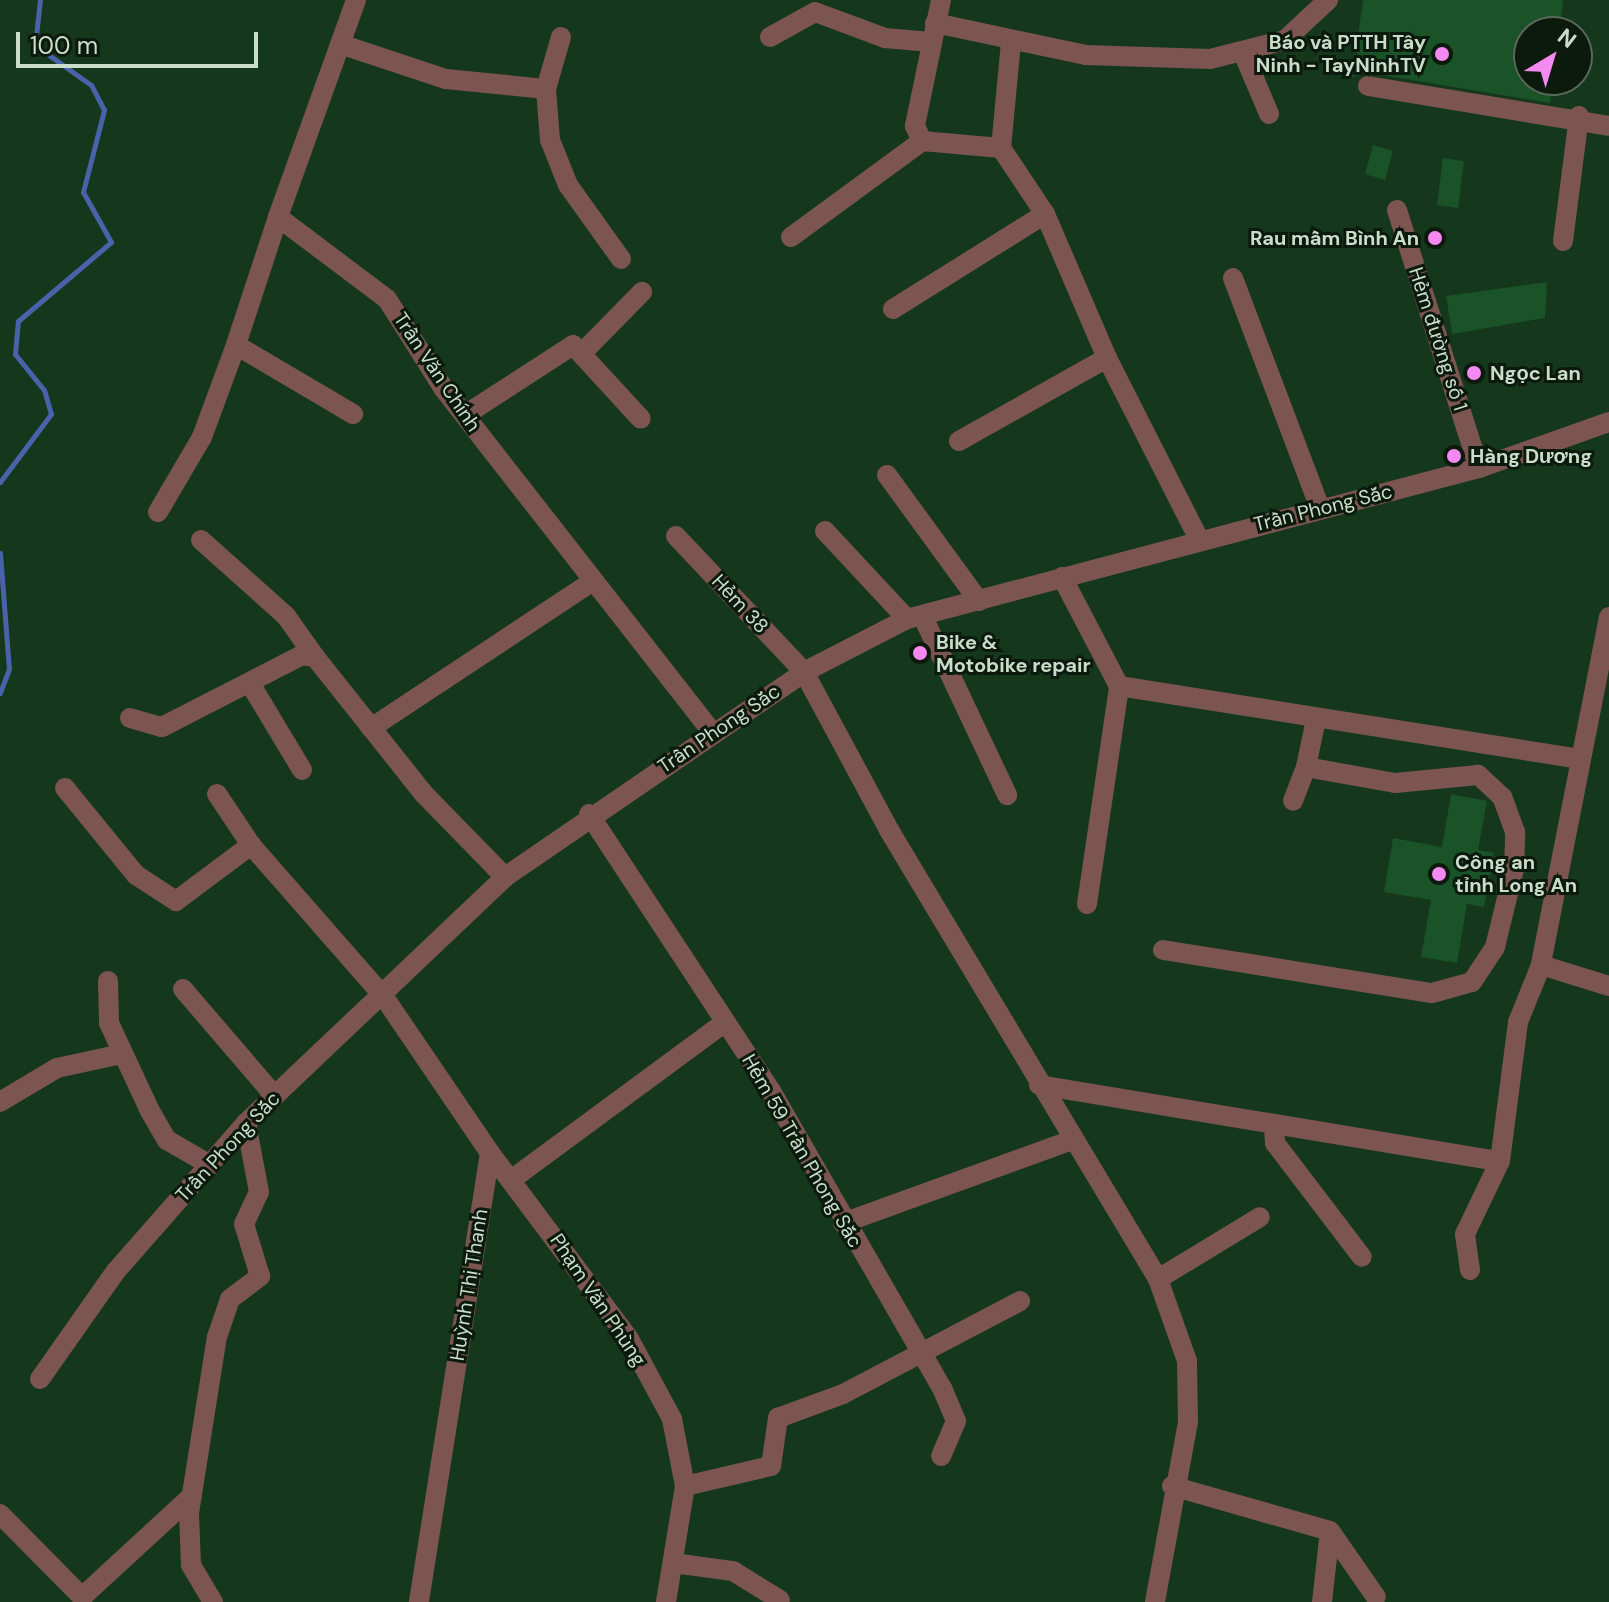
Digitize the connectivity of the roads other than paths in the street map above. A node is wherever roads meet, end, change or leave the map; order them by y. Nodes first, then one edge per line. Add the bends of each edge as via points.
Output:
1 (356, 0) edge
2 (941, 0) edge
3 (1328, 0) edge
4 (933, 32) junction
5 (561, 37) dead end
6 (770, 37) dead end
7 (1011, 42) junction
8 (343, 45) junction
9 (1244, 55) junction
10 (1368, 86) dead end
11 (546, 89) junction
12 (1269, 114) dead end
13 (1579, 116) junction
14 (1609, 126) edge
15 (922, 141) junction
16 (1001, 148) junction
17 (1397, 210) dead end
18 (1045, 214) junction
19 (278, 217) junction
20 (791, 237) dead end
21 (1563, 241) dead end
22 (621, 259) dead end
23 (1233, 278) dead end
24 (642, 292) dead end
25 (893, 309) dead end
26 (236, 345) junction
27 (584, 351) junction
28 (1107, 358) junction
29 (353, 414) dead end
30 (465, 415) junction
31 (641, 419) dead end
32 (1609, 422) edge
33 (959, 441) dead end
34 (1479, 468) junction
35 (887, 475) dead end
36 (1320, 508) junction
37 (158, 512) dead end
38 (825, 531) dead end
39 (676, 536) dead end
40 (1199, 539) junction
41 (201, 540) dead end
42 (1062, 577) junction
43 (592, 582) junction
44 (979, 601) junction
45 (1609, 617) edge
46 (915, 618) junction
47 (315, 657) junction
48 (804, 672) junction
49 (1602, 682) edge
50 (251, 685) junction
51 (1119, 686) junction
52 (130, 718) dead end
53 (1316, 719) junction
54 (371, 728) junction
55 (714, 734) junction
56 (1579, 759) junction
57 (1306, 767) junction
58 (302, 770) dead end
59 (65, 788) dead end
60 (217, 794) dead end
61 (1007, 795) dead end
62 (1293, 801) dead end
63 (589, 814) junction
64 (251, 845) junction
65 (505, 877) junction
66 (1087, 904) dead end
67 (1163, 950) dead end
68 (1541, 965) junction
69 (108, 981) dead end
70 (1609, 986) edge
71 (183, 989) dead end
72 (384, 997) junction
73 (724, 1023) junction
74 (122, 1054) junction
75 (1039, 1085) junction
76 (274, 1095) junction
77 (0, 1102) edge
78 (246, 1123) junction
79 (1274, 1128) junction
80 (1072, 1140) junction
81 (490, 1153) junction
82 (1500, 1161) junction
83 (210, 1165) junction
84 (511, 1180) junction
85 (1260, 1217) dead end
86 (843, 1223) junction
87 (1362, 1257) dead end
88 (1470, 1270) dead end
89 (1158, 1279) junction
90 (1020, 1301) dead end
91 (922, 1353) junction
92 (40, 1379) dead end
93 (941, 1456) dead end
94 (685, 1486) junction
95 (1172, 1486) junction
96 (192, 1496) junction
97 (0, 1514) edge
98 (1330, 1531) junction
99 (673, 1563) junction
100 (1376, 1597) dead end
101 (780, 1600) dead end
102 (213, 1602) edge
103 (419, 1602) edge
104 (666, 1602) edge
105 (1155, 1602) edge
106 (1322, 1602) edge

1 - 8 street
2 - 4 street
3 - 9 street via 1285,40
4 - 6 street via 885,38 815,12
4 - 7 street
4 - 15 street via 915,126
5 - 11 street
7 - 9 street via 1129,58
7 - 16 street
8 - 11 street via 446,79
8 - 19 street
9 - 12 street
10 - 13 street
11 - 22 street via 550,140 568,185
13 - 14 street
13 - 21 street
15 - 16 street
15 - 20 street
16 - 18 street
17 - 34 street, Hẻm đường số 1
18 - 25 street
18 - 28 street
19 - 26 street
19 - 30 street, Trần Văn Chính via 387,299
23 - 36 street
24 - 27 street
26 - 29 street
26 - 37 street via 202,437
27 - 30 street via 561,348
27 - 31 street
28 - 33 street
28 - 40 street
30 - 43 street, Trần Văn Chính
32 - 34 street, Trần Phong Sắc
34 - 36 street, Trần Phong Sắc
35 - 44 street
36 - 40 street, Trần Phong Sắc
38 - 46 street
39 - 48 street, Hẻm 38
40 - 42 street, Trần Phong Sắc
41 - 47 street via 286,616
42 - 44 street, Trần Phong Sắc
42 - 51 street
43 - 54 street
43 - 55 street, Trần Văn Chính
44 - 46 street, Trần Phong Sắc
45 - 49 street
46 - 48 street, Trần Phong Sắc
46 - 61 street
47 - 50 street via 302,655
47 - 54 street
48 - 55 street, Trần Phong Sắc
48 - 75 street, Hẻm 38
49 - 56 street
50 - 52 street via 162,727
50 - 58 street
51 - 53 street
51 - 66 street
53 - 56 street
53 - 57 street
54 - 65 street
55 - 63 street, Trần Phong Sắc
56 - 68 street
57 - 62 street
57 - 67 street via 1395,783 1478,775 1502,797 1515,832 1514,869 1495,947 1472,982 1432,993
59 - 64 street via 136,875 176,901
60 - 64 street
63 - 65 street, Trần Phong Sắc
63 - 73 street, Hẻm 59 Trần Phong Sắc
64 - 72 street
65 - 72 street, Trần Phong Sắc
68 - 70 street
68 - 82 street via 1518,1022
69 - 74 street via 109,1023
71 - 76 street
72 - 76 street, Trần Phong Sắc
72 - 81 street
73 - 84 street
73 - 86 street, Hẻm 59 Trần Phong Sắc
74 - 77 street via 57,1068
74 - 83 street via 167,1140
75 - 79 street
75 - 80 street, Hẻm 38
76 - 78 street, Trần Phong Sắc
78 - 83 street, Trần Phong Sắc
78 - 96 street via 259,1192 244,1224 260,1276 230,1299 217,1337
79 - 82 street
79 - 87 street via 1275,1143
80 - 86 street
80 - 89 street, Hẻm 38
81 - 84 street, Phạm Văn Phùng
81 - 103 street, Huỳnh Thị Thanh
82 - 88 street via 1465,1234
83 - 92 street, Trần Phong Sắc via 116,1271
84 - 94 street, Phạm Văn Phùng via 629,1339 672,1419
85 - 89 street
86 - 91 street, Hẻm 59 Trần Phong Sắc
89 - 95 street, Hẻm 38 via 1187,1361 1188,1422
90 - 91 street
91 - 93 street, Hẻm 59 Trần Phong Sắc via 956,1421
91 - 94 street via 778,1418 771,1466
94 - 99 street, Phạm Văn Phùng
95 - 98 street
95 - 105 street, Hẻm 38
96 - 97 street via 82,1597
96 - 102 street via 191,1565
98 - 100 street
98 - 106 street
99 - 101 street via 733,1571
99 - 104 street, Phạm Văn Phùng

